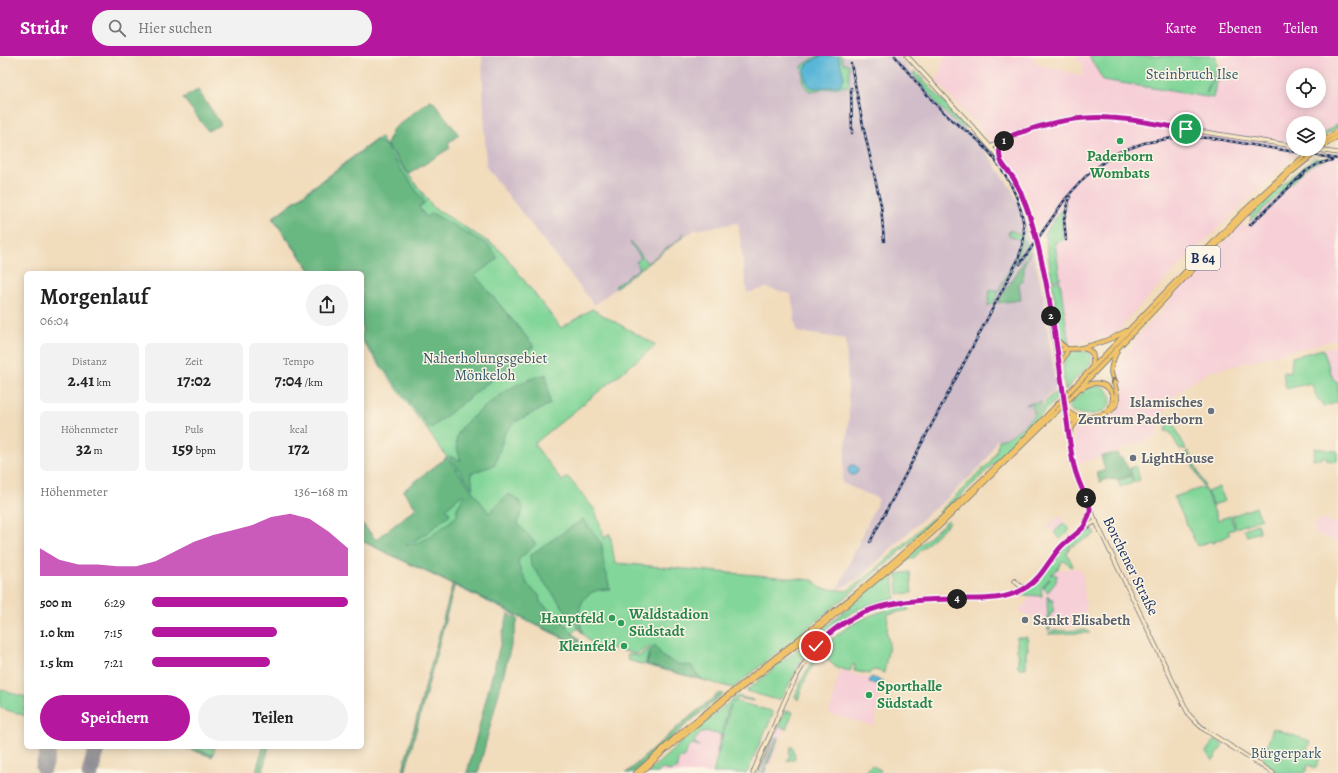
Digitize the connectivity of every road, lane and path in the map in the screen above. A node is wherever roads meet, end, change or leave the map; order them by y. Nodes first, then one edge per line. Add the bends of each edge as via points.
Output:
1 (907, 56) edge
2 (1338, 131) edge
3 (1338, 136) edge
4 (1005, 139) junction
5 (1326, 141) edge
6 (1326, 142) edge
7 (1001, 143) junction
8 (1286, 145) edge
9 (992, 149) junction
10 (1326, 151) edge
11 (1338, 153) edge
12 (1304, 156) edge
13 (1311, 156) edge
14 (1001, 160) junction
15 (1247, 211) junction
16 (1242, 215) junction
17 (1131, 327) junction
18 (1055, 339) junction
19 (1119, 346) junction
20 (1081, 348) junction
21 (1068, 350) junction
22 (1057, 352) junction
23 (1059, 366) junction
24 (1091, 369) junction
25 (1071, 397) junction
26 (1065, 410) junction
27 (1107, 413) junction
28 (1077, 419) junction
29 (1067, 421) junction
30 (1069, 435) junction
31 (1090, 508) junction
32 (1096, 521) junction
33 (1083, 529) junction
34 (1015, 581) dead end
35 (1024, 588) junction
36 (636, 773) edge
37 (641, 773) edge
38 (753, 773) edge
39 (1273, 773) edge

1 - 9 main road, Borchener Straße
2 - 5 highway, B 64
3 - 6 highway, B 64
4 - 7 main road
4 - 8 main road via 1062,121 1108,118
4 - 9 main road
7 - 9 main road
7 - 14 main road
9 - 14 main road, Borchener Straße
10 - 11 main road
12 - 15 highway, B 64, bridge
13 - 15 highway, B 64, bridge
14 - 18 main road, Borchener Straße via 1015,182 1033,225
15 - 16 highway, B 64
16 - 17 highway, B 64
16 - 19 highway, B 64
17 - 20 highway via 1102,343
17 - 24 highway, B 64
18 - 21 highway
18 - 22 main road, Borchener Straße
19 - 25 highway, B 64
27 -> 19 highway via 1113,409 1117,401 1111,370
20 - 21 highway
20 - 24 highway via 1089,350 1093,355
21 - 22 highway
21 - 23 highway
22 - 23 main road, Borchener Straße
23 - 26 main road, Borchener Straße
24 - 36 highway, B 64, bridge via 1016,448 920,539 686,729
25 - 27 highway via 1088,384 1104,384 1113,396 1112,405
25 - 37 highway, B 64, bridge via 930,536 824,624 727,699
26 - 28 highway
26 - 29 main road, Borchener Straße
27 - 28 highway
28 - 29 highway
28 - 30 highway
29 - 30 main road, Borchener Straße
30 - 31 main road, Borchener Straße via 1074,468
31 - 32 main road, Borchener Straße
31 - 33 main road
32 - 33 main road
32 - 39 main road, Borchener Straße via 1190,716 1205,730
33 - 35 main road via 1067,540 1039,576
34 - 35 main road
35 - 38 main road via 1002,597 914,600 890,604 864,611 833,630 816,646 796,675

